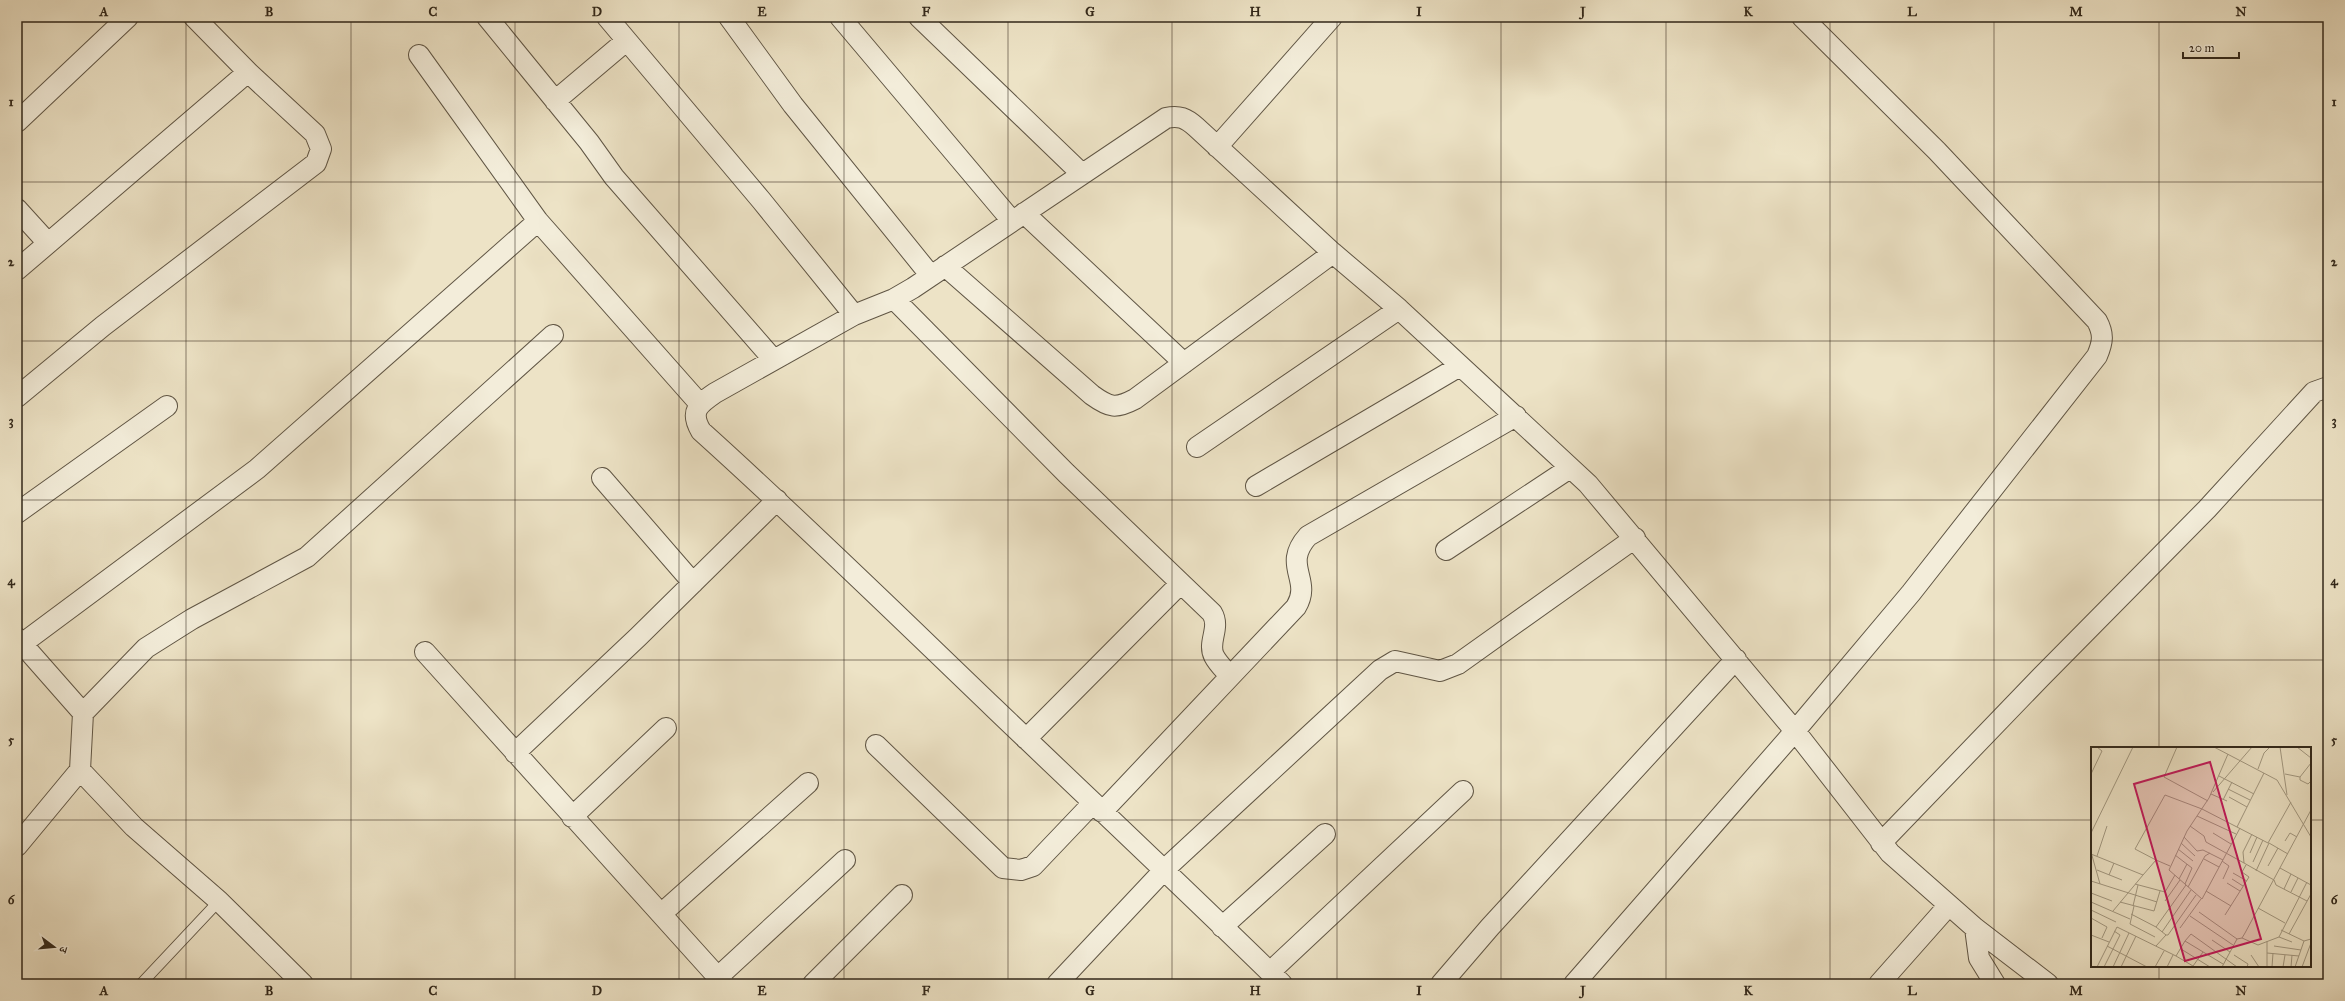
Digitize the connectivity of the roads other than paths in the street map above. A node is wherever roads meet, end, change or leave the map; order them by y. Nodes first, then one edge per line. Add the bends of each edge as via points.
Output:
1 (128, 17) edge
2 (194, 17) edge
3 (487, 17) edge
4 (606, 17) edge
5 (729, 17) edge
6 (840, 17) edge
7 (919, 17) edge
8 (1332, 17) edge
9 (1802, 17) edge
10 (626, 41) junction
11 (419, 56) dead end
12 (248, 72) junction
13 (555, 101) junction
14 (17, 122) edge
15 (1217, 147) junction
16 (1082, 174) junction
17 (17, 209) edge
18 (1018, 217) junction
19 (538, 221) junction
20 (47, 242) junction
21 (1333, 253) junction
22 (17, 270) edge
23 (938, 271) junction
24 (894, 299) junction
25 (1399, 309) junction
26 (854, 315) junction
27 (553, 335) dead end
28 (773, 359) junction
29 (1184, 363) junction
30 (1460, 366) junction
31 (2328, 387) edge
32 (17, 397) edge
33 (699, 403) junction
34 (167, 406) dead end
35 (1516, 416) junction
36 (1197, 447) dead end
37 (1570, 468) junction
38 (602, 478) dead end
39 (1256, 486) dead end
40 (778, 500) junction
41 (17, 513) edge
42 (1635, 538) junction
43 (1446, 550) dead end
44 (693, 583) junction
45 (1180, 584) junction
46 (20, 640) edge
47 (425, 652) dead end
48 (1736, 659) junction
49 (1230, 676) junction
50 (83, 713) junction
51 (666, 728) dead end
52 (1795, 731) junction
53 (1026, 738) junction
54 (876, 745) dead end
55 (515, 753) junction
56 (80, 770) junction
57 (808, 782) dead end
58 (1463, 791) dead end
59 (1098, 807) junction
60 (572, 817) junction
61 (1325, 834) dead end
62 (1881, 843) junction
63 (17, 846) edge
64 (845, 860) dead end
65 (1165, 869) junction
66 (902, 895) dead end
67 (219, 901) junction
68 (1949, 905) junction
69 (661, 914) junction
70 (1222, 927) junction
71 (1975, 928) junction
72 (1276, 978) edge
73 (721, 980) edge
74 (141, 984) edge
75 (303, 984) edge
76 (813, 984) edge
77 (1057, 984) edge
78 (1440, 984) edge
79 (1574, 984) edge
80 (1879, 984) edge
81 (1995, 984) edge
82 (2048, 984) edge

1 - 14 street
2 - 12 street
3 - 13 street
4 - 10 street
5 - 23 street via 793,105
6 - 18 street
7 - 16 street
8 - 15 street
9 - 52 street via 1937,151 2097,321 2102,330 2102,343 2097,356 1912,593
10 - 13 street
10 - 26 street via 761,200
11 - 19 street
12 - 20 street
12 - 32 street via 315,134 321,149 316,163 103,326
13 - 28 street via 614,177
15 - 16 street via 1188,120 1174,116 1166,118
15 - 21 street
16 - 18 street
17 - 20 street
18 - 23 street
18 - 29 street
19 - 33 street
19 - 46 street via 257,469
20 - 22 street
21 - 25 street
21 - 29 street
23 - 24 street
23 - 29 street via 1104,403 1112,406 1123,406 1135,399
24 - 26 street
24 - 45 street
25 - 30 street
25 - 36 street
26 - 28 street
27 - 50 street via 307,557 192,619 146,648
28 - 33 street
30 - 35 street
30 - 39 street
31 - 62 street via 2314,392 2207,509
33 - 40 street via 696,423 701,431
34 - 41 street
35 - 37 street
35 - 49 street via 1308,536 1301,543 1296,556 1303,589 1300,600
37 - 42 street via 1588,484
37 - 43 street
38 - 44 street
40 - 44 street
40 - 53 street
42 - 48 street via 1694,612
42 - 65 street via 1458,664 1440,671 1428,670 1406,662 1389,663
44 - 55 street
45 - 49 street via 1215,619 1214,656
45 - 53 street
46 - 50 street
47 - 55 street
48 - 52 street
48 - 78 street
49 - 59 street
50 - 56 street
51 - 60 street
52 - 62 street
52 - 79 street
53 - 59 street
54 - 59 street via 1003,868 1021,870 1033,866
55 - 60 street
56 - 63 street
56 - 67 street via 134,827
57 - 69 street
58 - 72 street
59 - 65 street
60 - 69 street
61 - 70 street
62 - 68 street via 1903,866
64 - 73 street
65 - 70 street
65 - 77 street
66 - 76 street
67 - 74 lane
67 - 75 street
68 - 71 street
68 - 80 street
69 - 73 street
70 - 72 street
71 - 81 street via 1979,958
71 - 82 street

